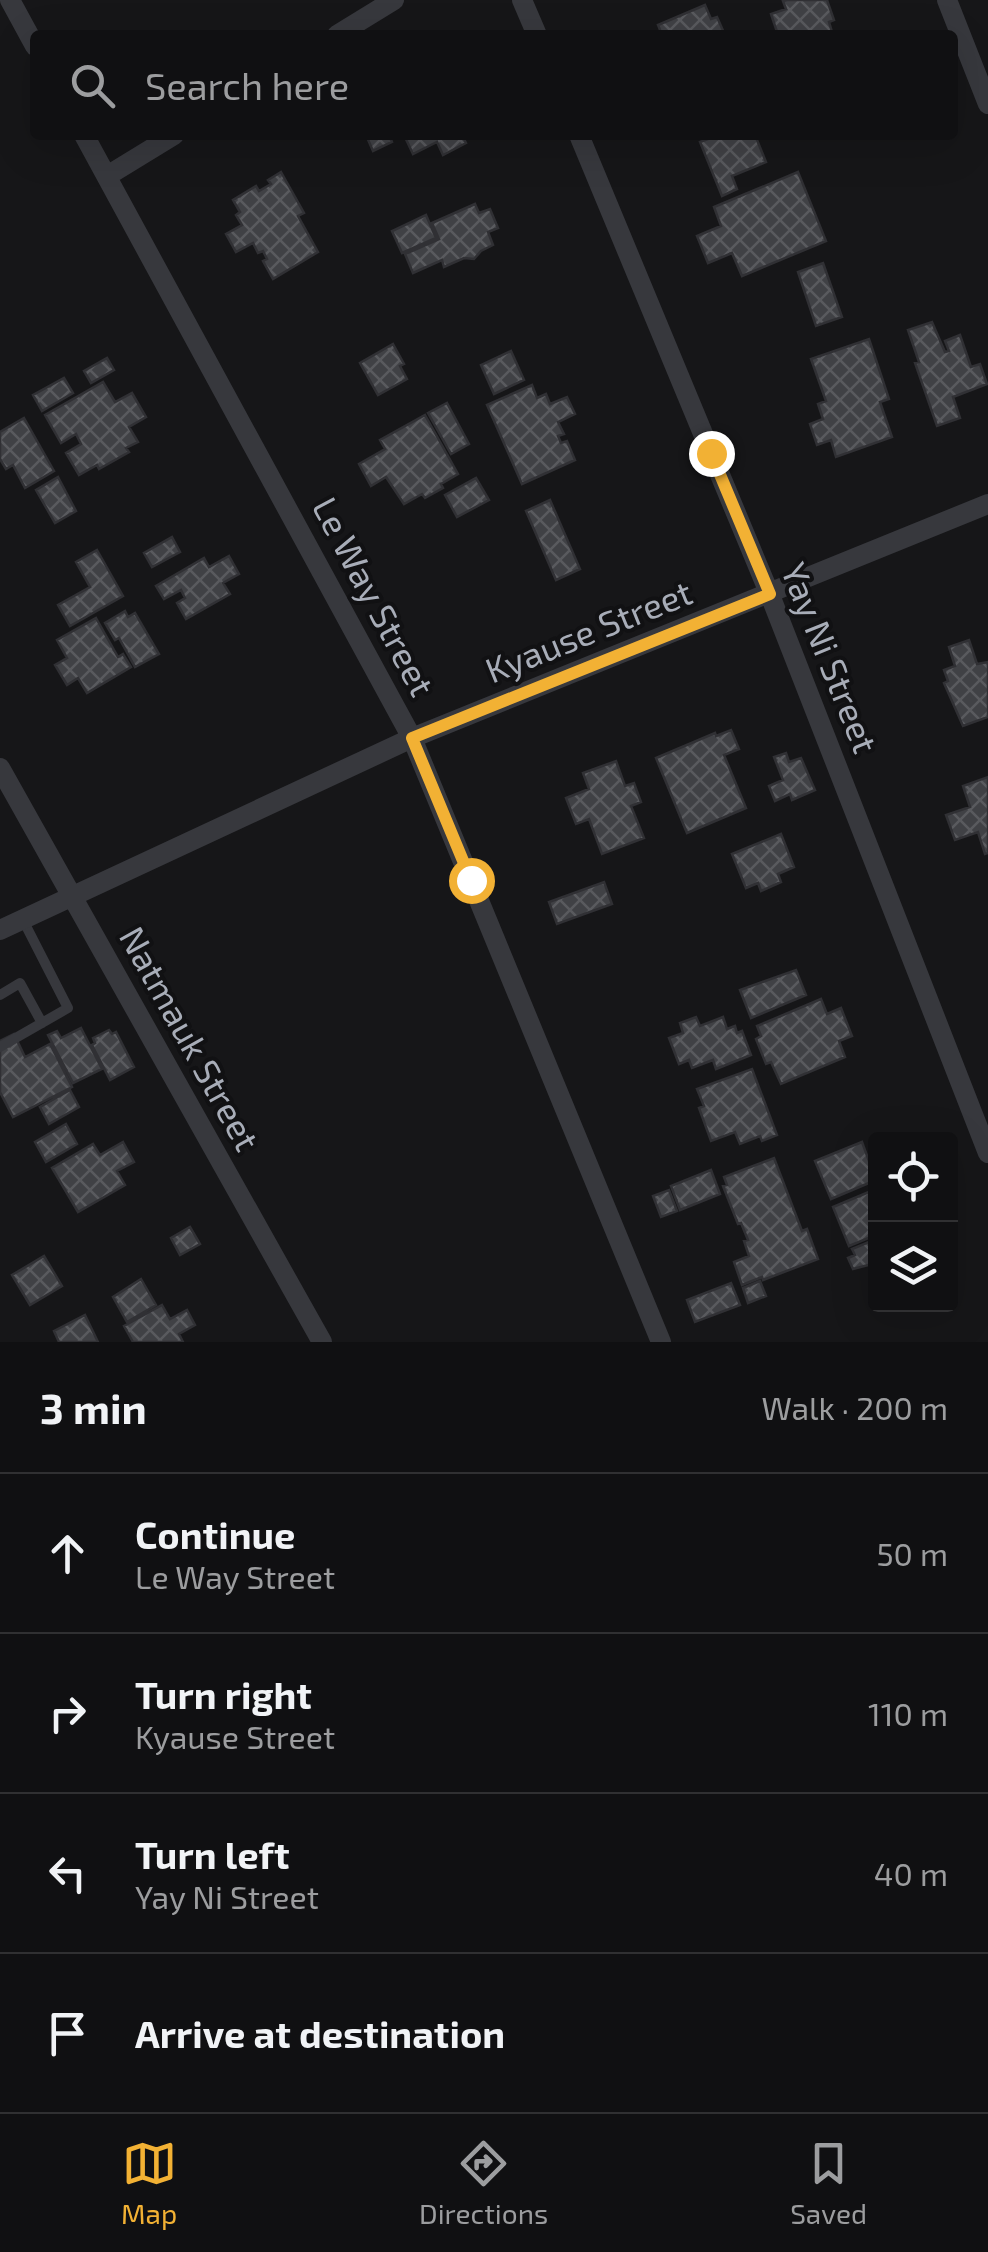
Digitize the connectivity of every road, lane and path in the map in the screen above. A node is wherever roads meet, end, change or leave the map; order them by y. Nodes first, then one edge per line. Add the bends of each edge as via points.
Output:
1 (10, 0) edge
2 (394, 0) edge
3 (522, 0) edge
4 (947, 0) edge
5 (345, 30) edge
6 (535, 30) edge
7 (30, 37) edge
8 (988, 104) edge
9 (87, 140) edge
10 (166, 140) edge
11 (581, 140) edge
12 (107, 176) junction
13 (988, 504) edge
14 (770, 594) junction
15 (412, 738) junction
16 (0, 768) edge
17 (73, 898) junction
18 (22, 920) junction
19 (0, 930) edge
20 (0, 995) edge
21 (42, 1022) junction
22 (0, 1047) edge
23 (988, 1152) edge
24 (322, 1342) edge
25 (662, 1342) edge

1 - 7 street
2 - 5 street
3 - 6 street
4 - 8 street
9 - 12 street, Le Way Street
10 - 12 street
11 - 14 street, Yay Ni Street
12 - 15 street, Le Way Street
13 - 14 street, Kyause Street
14 - 15 street, Kyause Street
14 - 23 street, Yay Ni Street
15 - 17 street, Kyause Street
15 - 25 street, Le Way Street
16 - 17 street, Natmauk Street
17 - 18 street, Kyause Street
17 - 24 street, Natmauk Street
18 - 19 street, Kyause Street
18 - 21 lane via 68,1008
20 - 21 lane via 20,983
21 - 22 lane

